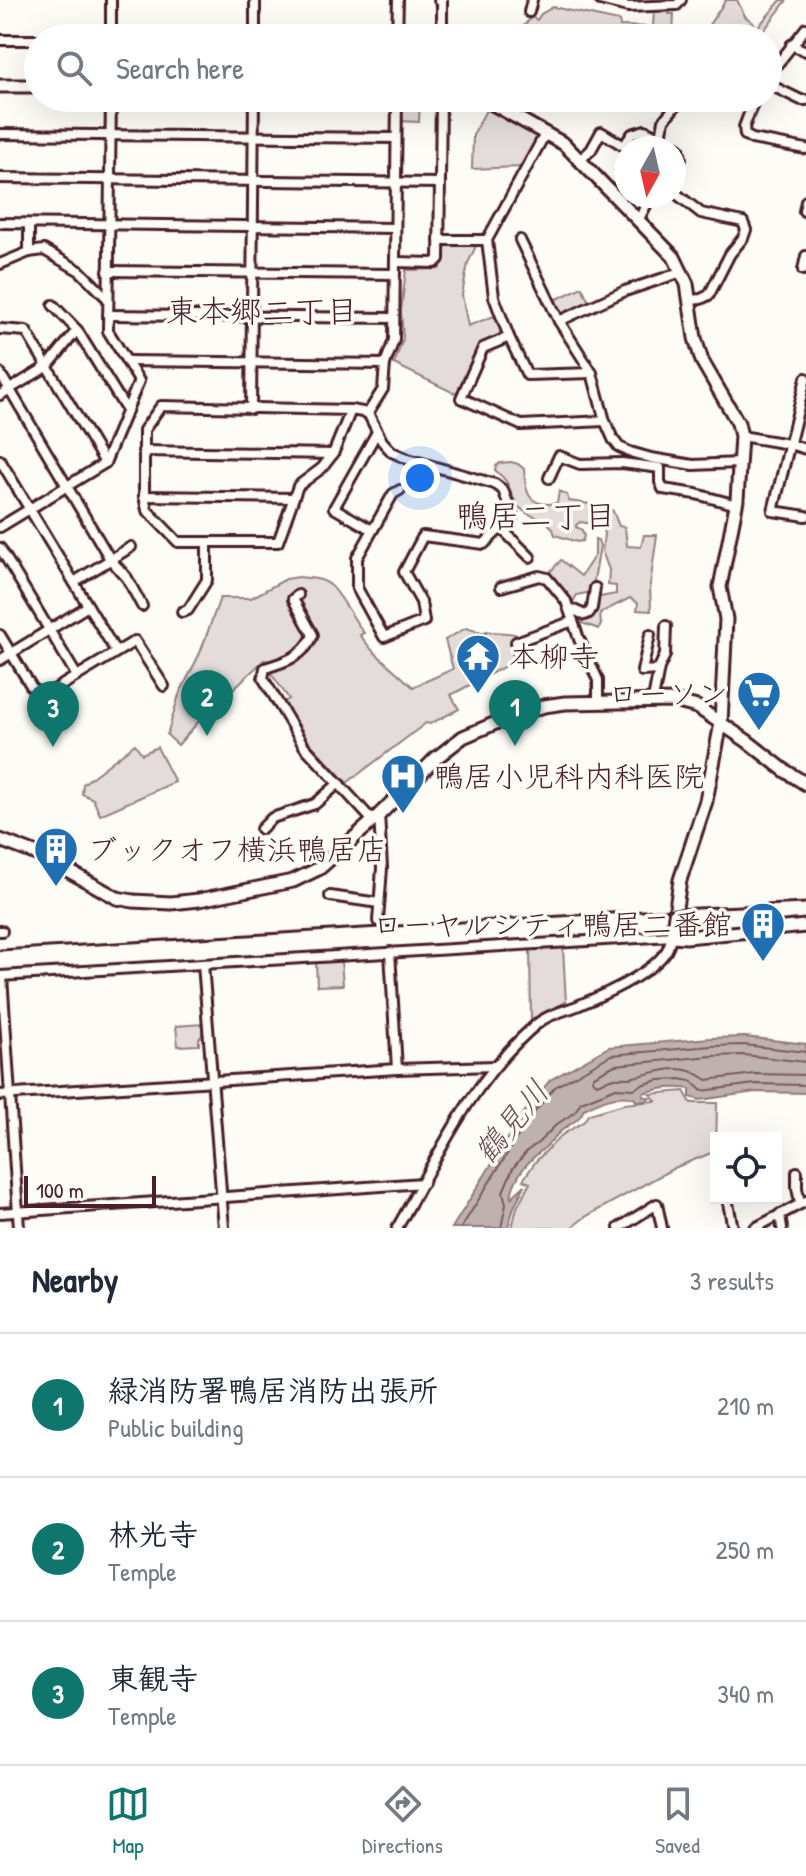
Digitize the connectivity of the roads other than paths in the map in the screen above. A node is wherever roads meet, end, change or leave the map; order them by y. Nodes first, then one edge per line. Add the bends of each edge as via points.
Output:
1 (111, 0) edge
2 (255, 0) edge
3 (398, 0) edge
4 (439, 0) edge
5 (532, 0) edge
6 (600, 0) edge
7 (681, 0) edge
8 (529, 12) dead end
9 (111, 24) edge
10 (255, 24) edge
11 (397, 24) edge
12 (442, 24) edge
13 (806, 28) edge
14 (0, 40) edge
15 (24, 40) edge
16 (791, 45) junction
17 (806, 51) edge
18 (782, 57) edge
19 (0, 86) edge
20 (24, 86) edge
21 (782, 91) edge
22 (806, 100) edge
23 (111, 112) edge
24 (254, 112) edge
25 (397, 112) edge
26 (441, 112) edge
27 (506, 112) edge
28 (671, 112) edge
29 (750, 112) edge
30 (0, 134) edge
31 (110, 134) junction
32 (545, 134) junction
33 (254, 136) junction
34 (631, 136) edge
35 (657, 136) edge
36 (661, 136) edge
37 (396, 138) junction
38 (614, 140) edge
39 (806, 149) edge
40 (580, 160) junction
41 (0, 178) edge
42 (109, 179) junction
43 (253, 180) junction
44 (396, 182) junction
45 (440, 183) junction
46 (686, 201) edge
47 (806, 201) edge
48 (645, 208) edge
49 (806, 212) edge
50 (638, 221) junction
51 (0, 223) edge
52 (29, 224) junction
53 (109, 225) junction
54 (253, 226) junction
55 (395, 228) junction
56 (439, 240) junction
57 (487, 240) junction
58 (520, 240) dead end
59 (29, 252) junction
60 (806, 256) edge
61 (395, 262) junction
62 (0, 264) edge
63 (803, 270) dead end
64 (108, 271) junction
65 (253, 272) junction
66 (682, 272) junction
67 (395, 274) junction
68 (108, 299) junction
69 (689, 300) junction
70 (53, 305) dead end
71 (108, 315) junction
72 (252, 317) junction
73 (394, 318) junction
74 (559, 321) junction
75 (0, 329) edge
76 (77, 330) junction
77 (509, 337) junction
78 (127, 361) junction
79 (252, 363) junction
80 (385, 364) junction
81 (48, 366) junction
82 (0, 373) edge
83 (592, 373) junction
84 (806, 378) edge
85 (10, 389) junction
86 (0, 395) edge
87 (251, 409) junction
88 (351, 410) junction
89 (127, 411) junction
90 (368, 413) junction
91 (605, 421) junction
92 (377, 432) junction
93 (741, 436) junction
94 (789, 444) junction
95 (806, 449) edge
96 (143, 451) junction
97 (333, 454) junction
98 (0, 460) edge
99 (105, 463) junction
100 (739, 463) junction
101 (549, 478) dead end
102 (68, 485) junction
103 (400, 490) dead end
104 (144, 496) junction
105 (293, 498) junction
106 (737, 505) junction
107 (28, 509) junction
108 (806, 516) edge
109 (0, 527) edge
110 (502, 529) junction
111 (372, 530) junction
112 (207, 542) junction
113 (131, 547) dead end
114 (0, 548) edge
115 (530, 557) dead end
116 (110, 559) junction
117 (74, 582) junction
118 (501, 587) dead end
119 (595, 588) dead end
120 (298, 595) dead end
121 (88, 606) junction
122 (142, 606) dead end
123 (569, 608) junction
124 (182, 612) dead end
125 (573, 621) junction
126 (666, 626) dead end
127 (50, 629) junction
128 (0, 635) edge
129 (650, 635) dead end
130 (116, 652) junction
131 (12, 653) junction
132 (519, 655) dead end
133 (0, 660) edge
134 (658, 670) junction
135 (77, 676) junction
136 (164, 686) dead end
137 (653, 700) junction
138 (598, 701) junction
139 (721, 723) junction
140 (339, 783) junction
141 (806, 784) edge
142 (376, 818) junction
143 (261, 829) dead end
144 (0, 840) edge
145 (330, 896) dead end
146 (379, 903) junction
147 (378, 921) dead end
148 (806, 926) edge
149 (672, 936) junction
150 (390, 955) junction
151 (203, 967) junction
152 (2, 979) edge
153 (495, 1066) junction
154 (397, 1069) junction
155 (211, 1082) junction
156 (5, 1095) edge
157 (797, 1172) dead end
158 (423, 1183) junction
159 (221, 1197) junction
160 (803, 1202) edge
161 (728, 1204) edge
162 (18, 1212) junction
163 (0, 1213) edge
164 (780, 1214) junction
165 (19, 1228) edge
166 (224, 1228) edge
167 (397, 1228) edge
168 (619, 1228) edge
169 (662, 1228) edge
170 (733, 1228) edge
171 (755, 1228) edge
172 (782, 1228) edge

1 - 9 street
2 - 10 street
3 - 11 street
4 - 12 street
5 - 8 street
6 - 7 street via 628,7 677,5
13 - 16 street
14 - 15 street
16 - 17 street
16 - 18 street
19 - 20 street
21 - 22 street
23 - 31 street
24 - 33 street
25 - 37 street
26 - 45 street
27 - 32 street
28 - 36 street
29 - 39 street via 745,135
30 - 31 street
31 - 33 street
31 - 42 street
32 - 40 street
32 - 57 street
33 - 37 street
33 - 43 street
34 - 35 street via 645,130
37 - 44 street
38 - 40 street via 601,132
40 - 50 street
41 - 42 street
42 - 43 street
42 - 53 street
43 - 44 street
43 - 54 street
44 - 45 street
44 - 55 street
45 - 56 street
46 - 69 street via 701,213 743,222 746,230 709,295
47 - 49 street
48 - 50 street
50 - 66 street
51 - 52 street
52 - 53 street
52 - 59 street
53 - 54 street
53 - 64 street
54 - 55 street
54 - 65 street
55 - 61 street
56 - 57 street
56 - 61 street via 435,263
57 - 77 street via 494,297
58 - 74 street
59 - 62 street
59 - 68 street via 44,250 80,271
60 - 63 street
61 - 67 street
64 - 65 street
64 - 68 street
65 - 67 street
65 - 72 street
66 - 69 street
66 - 74 street
67 - 73 street
68 - 71 street
69 - 93 street via 702,361 735,415
70 - 76 street
71 - 72 street
71 - 78 street via 108,331
72 - 73 street
72 - 79 street
73 - 80 street via 394,340
74 - 83 street
75 - 81 street via 26,331
76 - 81 street
76 - 89 street
77 - 83 street via 527,375
77 - 91 street via 483,348 461,398 521,425
78 - 79 street
78 - 89 street via 139,381
79 - 80 street
79 - 87 street
80 - 90 street via 383,389
81 - 85 street
81 - 99 street
82 - 85 street
83 - 91 street
84 - 94 street
85 - 86 street
85 - 102 street
87 - 88 street
87 - 96 street via 161,406 144,430
88 - 90 street
88 - 97 street
89 - 99 street
90 - 92 street
91 - 100 street via 619,447 630,452 693,465
92 - 110 street via 392,452 503,490 513,516
92 - 111 street via 334,508
93 - 94 street
93 - 100 street
94 - 95 street
94 - 108 street via 773,511
96 - 97 street
96 - 104 street
97 - 105 street via 298,486
98 - 107 street
99 - 102 street
100 - 106 street
101 - 106 street via 559,456 580,464 660,468 663,489
102 - 107 street
102 - 116 street
103 - 111 street
104 - 105 street
104 - 112 street via 147,510 178,542
105 - 112 street via 278,542
106 - 139 street via 720,587 726,619
107 - 109 street
107 - 117 street
110 - 111 street via 484,544 423,536 404,572 421,602 424,621 384,637 357,588 357,558
110 - 115 street
112 - 124 street via 207,580
113 - 116 street
114 - 127 street
116 - 117 street
116 - 122 street
117 - 121 street
118 - 123 street via 547,578
119 - 123 street via 589,613
120 - 140 street via 293,599 313,635 294,657 265,668 263,678 304,746
121 - 127 street
121 - 130 street
123 - 125 street
125 - 132 street via 516,642
125 - 138 street via 598,680
126 - 134 street via 665,655
127 - 131 street
127 - 135 street
128 - 131 street
129 - 134 street via 642,671
130 - 135 street
130 - 136 street via 135,641
131 - 133 street
131 - 135 street via 39,699
134 - 137 street
137 - 138 street
137 - 139 street via 697,707
138 - 142 street via 544,706 479,728 448,748
139 - 141 street
139 - 149 street via 706,801 680,880
140 - 142 street
140 - 143 street via 315,804 272,818
142 - 144 street via 320,868 293,881 171,903 117,898 42,856
142 - 146 street via 382,868
145 - 146 street
146 - 147 street
148 - 149 street
149 - 150 street
149 - 153 street via 668,950 639,974 542,1020
150 - 151 street
150 - 154 street
151 - 152 street
151 - 155 street
152 - 156 street
153 - 154 street
153 - 158 street
154 - 155 street
155 - 156 street
155 - 159 street
156 - 162 street
157 - 160 street
158 - 159 street
158 - 167 street
159 - 162 street
159 - 166 street
160 - 164 street
161 - 170 street
162 - 163 street
162 - 165 street
164 - 171 street
164 - 172 street
168 - 169 street via 657,1204

